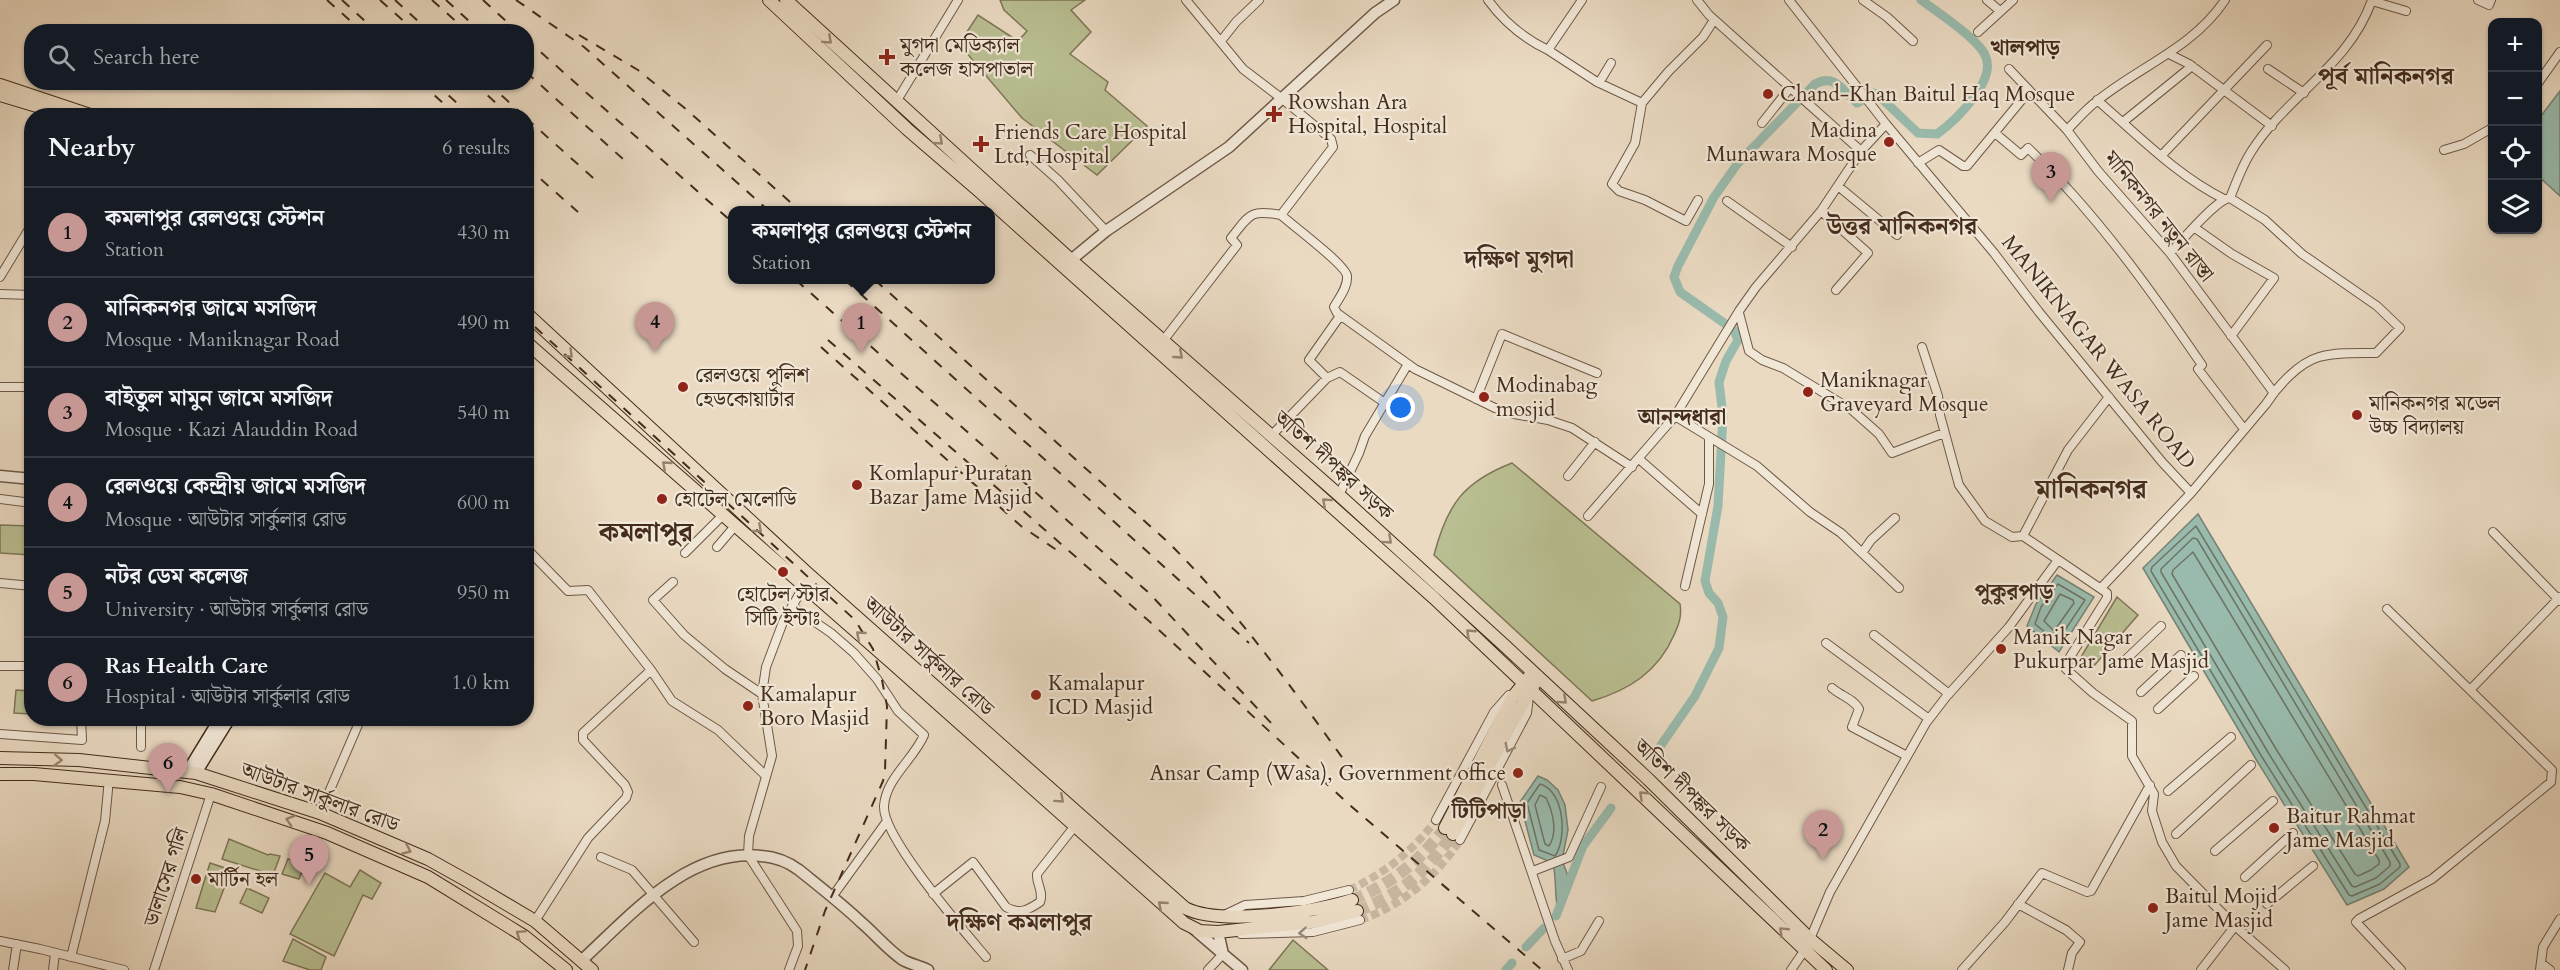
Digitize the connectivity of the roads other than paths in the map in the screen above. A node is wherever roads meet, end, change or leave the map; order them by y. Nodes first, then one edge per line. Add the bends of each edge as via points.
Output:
1 (769, 0) edge
2 (786, 0) edge
3 (958, 0) edge
4 (1186, 0) edge
5 (1259, 0) edge
6 (1394, 0) edge
7 (1488, 0) edge
8 (1582, 0) edge
9 (1696, 0) edge
10 (1789, 0) edge
11 (1863, 0) edge
12 (1987, 0) edge
13 (2013, 0) edge
14 (2225, 0) edge
15 (2372, 0) edge
16 (2478, 0) edge
17 (2492, 0) edge
18 (2000, 11) junction
19 (2406, 11) dead end
20 (1714, 20) junction
21 (1978, 32) dead end
22 (1221, 41) junction
23 (1913, 41) dead end
24 (2267, 45) dead end
25 (1548, 50) junction
26 (2560, 52) edge
27 (2169, 54) junction
28 (1611, 63) dead end
29 (2192, 66) junction
30 (2009, 69) dead end
31 (2268, 69) dead end
32 (2542, 77) edge
33 (1599, 83) junction
34 (0, 86) edge
35 (1791, 90) junction
36 (2224, 90) junction
37 (2030, 91) junction
38 (2304, 93) junction
39 (0, 95) edge
40 (1281, 98) junction
41 (2097, 100) junction
42 (1642, 104) junction
43 (891, 106) junction
44 (42, 108) edge
45 (68, 108) edge
46 (2123, 122) junction
47 (1762, 123) dead end
48 (1886, 124) junction
49 (2272, 126) junction
50 (2067, 130) junction
51 (2488, 131) edge
52 (1995, 133) junction
53 (2444, 150) dead end
54 (1861, 151) junction
55 (1030, 155) dead end
56 (2161, 156) junction
57 (1918, 163) junction
58 (1838, 186) junction
59 (2227, 199) junction
60 (1698, 200) dead end
61 (1727, 201) dead end
62 (1821, 211) junction
63 (1281, 214) junction
64 (2195, 228) junction
65 (1106, 231) junction
66 (1897, 235) dead end
67 (24, 237) edge
68 (1792, 247) junction
69 (2170, 253) junction
70 (1071, 260) junction
71 (0, 277) edge
72 (1836, 290) dead end
73 (0, 294) edge
74 (24, 295) edge
75 (1340, 315) junction
76 (1738, 315) junction
77 (534, 321) edge
78 (2231, 336) junction
79 (1162, 341) junction
80 (1922, 348) dead end
81 (534, 349) edge
82 (1408, 364) junction
83 (1597, 373) dead end
84 (1327, 378) junction
85 (0, 387) edge
86 (24, 387) edge
87 (2274, 393) junction
88 (2109, 397) junction
89 (1476, 399) junction
90 (1385, 403) junction
91 (1675, 416) junction
92 (2244, 429) junction
93 (1944, 434) junction
94 (1271, 436) junction
95 (1712, 440) junction
96 (1595, 442) junction
97 (1280, 452) junction
98 (1639, 459) junction
99 (1632, 467) junction
100 (0, 476) edge
101 (1568, 476) dead end
102 (24, 478) edge
103 (2191, 493) junction
104 (1339, 495) junction
105 (0, 500) edge
106 (24, 503) edge
107 (1702, 514) junction
108 (723, 515) junction
109 (1588, 516) dead end
110 (1895, 518) dead end
111 (735, 526) junction
112 (2493, 532) dead end
113 (2023, 537) junction
114 (717, 547) dead end
115 (685, 553) dead end
116 (1862, 553) junction
117 (534, 556) edge
118 (2058, 560) junction
119 (673, 582) dead end
120 (0, 583) edge
121 (24, 585) edge
122 (804, 586) junction
123 (1685, 586) dead end
124 (1899, 588) dead end
125 (2101, 588) junction
126 (2559, 599) edge
127 (792, 606) junction
128 (2387, 609) dead end
129 (2161, 626) dead end
130 (1874, 635) dead end
131 (1826, 643) dead end
132 (1504, 645) junction
133 (1494, 655) junction
134 (2181, 656) dead end
135 (2120, 665) dead end
136 (0, 666) edge
137 (24, 666) edge
138 (651, 670) junction
139 (1536, 675) junction
140 (2194, 676) dead end
141 (1526, 688) junction
142 (1832, 688) dead end
143 (2470, 690) junction
144 (2141, 692) dead end
145 (762, 694) junction
146 (1949, 694) junction
147 (2158, 709) dead end
148 (1929, 719) junction
149 (81, 726) edge
150 (140, 726) edge
151 (216, 726) edge
152 (224, 726) edge
153 (358, 726) edge
154 (0, 734) edge
155 (2231, 737) dead end
156 (141, 747) dead end
157 (1907, 756) junction
158 (0, 758) edge
159 (2252, 765) dead end
160 (192, 772) junction
161 (0, 774) edge
162 (766, 776) junction
163 (109, 779) junction
164 (1502, 785) dead end
165 (2150, 785) junction
166 (1601, 787) dead end
167 (188, 788) junction
168 (2168, 791) dead end
169 (211, 795) junction
170 (2273, 801) dead end
171 (320, 813) junction
172 (887, 821) junction
173 (1074, 827) junction
174 (1449, 830) joint
175 (2176, 834) dead end
176 (2293, 834) dead end
177 (2215, 851) dead end
178 (748, 855) junction
179 (601, 857) dead end
180 (2313, 866) dead end
181 (1533, 871) junction
182 (2245, 877) dead end
183 (933, 894) junction
184 (655, 896) junction
185 (832, 897) junction
186 (2018, 904) junction
187 (2267, 904) dead end
188 (1223, 916) junction
189 (2560, 920) edge
190 (535, 921) junction
191 (1599, 921) dead end
192 (2235, 926) junction
193 (1194, 929) junction
194 (1218, 932) junction
195 (1810, 939) junction
196 (0, 941) edge
197 (694, 942) dead end
198 (17, 944) junction
199 (1804, 951) junction
200 (55, 953) junction
201 (1223, 954) junction
202 (71, 957) junction
203 (986, 957) dead end
204 (1562, 959) junction
205 (582, 960) junction
206 (2540, 967) edge
207 (12, 970) edge
208 (53, 970) edge
209 (124, 970) edge
210 (154, 970) edge
211 (566, 970) edge
212 (592, 970) edge
213 (789, 970) edge
214 (928, 970) edge
215 (1208, 970) edge
216 (1242, 970) edge
217 (1568, 970) edge
218 (1791, 970) edge
219 (1826, 970) edge
220 (1847, 970) edge
221 (1962, 970) edge
222 (2068, 970) edge
223 (2201, 970) edge
224 (2285, 970) edge
225 (2401, 970) edge
226 (2550, 970) edge

1 - 43 main road, অতিশ দীপঙ্কর সড়ক
2 -> 43 main road, অতিশ দীপঙ্কর সড়ক
3 - 43 street
4 - 22 street
5 - 22 street
6 - 40 street
7 - 25 street via 1523,36
8 - 25 street
9 - 20 street
10 - 48 street, MANIKNAGAR WASA ROAD
11 - 23 street
12 - 18 street
13 - 18 street
14 - 27 street
15 - 19 street
15 - 38 street via 2366,18 2342,52
16 - 17 street via 2489,5
18 - 21 street
20 - 35 street
20 - 42 street
22 - 40 street via 1243,69
24 - 36 street
25 - 33 street
26 - 32 street
27 - 29 street
27 - 41 street
28 - 33 street
29 - 36 street
29 - 46 street
30 - 37 street, মানিকনগর নতুন রাস্তা
31 - 38 street
33 - 42 street
34 - 45 main road
35 - 47 street
35 - 54 street
36 - 49 street
36 - 56 street
37 - 50 street, মানিকনগর নতুন রাস্তা
37 - 52 street
38 - 49 street
39 - 44 main road
40 - 63 street via 1331,139 1333,147
40 - 65 street via 1229,147
41 - 46 street
41 - 50 street
42 - 60 street via 1635,143 1612,184 1619,191 1686,221
43 -> 70 main road, অতিশ দীপঙ্কর সড়ক
43 - 97 main road, অতিশ দীপঙ্কর সড়ক
46 - 56 street
48 - 54 street
48 - 57 street, MANIKNAGAR WASA ROAD
49 - 59 street via 2251,151
50 - 69 street, মানিকনগর নতুন রাস্তা
51 - 53 street
52 - 57 street via 1967,166 1939,150
52 - 92 street via 2021,155 2028,148 2097,224 2152,292 2202,365 2198,369
54 - 58 street
55 - 65 street
56 - 59 street
57 - 88 street, MANIKNAGAR WASA ROAD
58 - 62 street
58 - 66 street
59 - 64 street via 2209,211
59 - 87 street via 2265,220 2302,254 2361,293 2400,328 2376,352 2318,357
61 - 68 street
62 - 68 street
62 - 72 street via 1868,252
63 - 75 street via 1345,269 1345,286 1334,307
63 - 79 street via 1251,215 1231,238 1237,245
64 - 69 street
64 - 78 street via 2274,278
65 - 70 street
67 - 71 street
68 - 76 street via 1756,287
69 - 78 street, মানিকনগর নতুন রাস্তা
70 - 79 main road, অতিশ দীপঙ্কর সড়ক
73 - 74 street
75 - 82 street
75 - 84 street via 1309,360
76 - 91 street
76 - 93 street via 1749,351 1852,410 1879,434 1892,453
77 -> 188 main road, আউটার সার্কুলার রোড via 807,573 1144,873 1185,908
78 - 87 street, মানিকনগর নতুন রাস্তা
79 -> 94 main road, অতিশ দীপঙ্কর সড়ক
80 - 93 street via 1938,396
108 -> 81 main road, আউটার সার্কুলার রোড
82 - 89 street
82 - 90 street
83 - 89 street via 1502,334
84 - 90 street via 1340,372
84 - 94 street
85 - 86 street
87 - 92 street
88 - 103 street, MANIKNAGAR WASA ROAD
88 - 113 street via 2068,450
89 - 96 street via 1514,414 1572,428
90 - 104 street via 1365,436
91 - 95 street
91 - 98 street
92 - 103 street
93 - 113 street via 1959,485 1980,516 2012,537
94 - 97 main road, অতিশ দীপঙ্কর সড়ক
95 - 107 street
95 - 116 street via 1757,466
96 - 99 street
96 - 101 street
97 - 104 main road, অতিশ দীপঙ্কর সড়ক
133 -> 97 main road, অতিশ দীপঙ্কর সড়ক
98 - 99 street
98 - 107 street
99 - 109 street
100 - 102 street
103 - 125 street
104 -> 132 main road, অতিশ দীপঙ্কর সড়ক
105 - 106 street
107 - 123 street
108 - 111 main road, আউটার সার্কুলার রোড
108 - 115 street
110 - 116 street
111 - 114 street
111 - 122 main road, আউটার সার্কুলার রোড
112 - 126 street
113 - 118 street
116 - 124 street
117 - 138 street via 568,591 588,590
118 - 125 street
118 - 146 street via 2009,627
119 - 145 street via 653,600 684,635
120 - 121 street
122 - 127 street
173 -> 122 main road, আউটার সার্কুলার রোড
125 - 165 street via 2107,598 2066,669 2132,721 2132,756
126 - 143 street
127 - 145 street via 772,648
127 - 172 street via 854,653 898,711 924,735 890,788 884,807
128 - 143 street
129 - 135 street
130 - 146 street
131 - 148 street
132 - 133 main road
132 - 139 main road, অতিশ দীপঙ্কর সড়ক
133 - 141 main road, অতিশ দীপঙ্কর সড়ক
134 - 144 street
136 - 137 street
138 - 162 street via 672,701 718,730
138 - 190 street via 583,733 584,740 628,792 588,838
139 - 141 main road
139 -> 195 main road, অতিশ দীপঙ্কর সড়ক
140 - 147 street
141 - 174 main road
141 -> 174 street via 1527,713
199 -> 141 main road, অতিশ দীপঙ্কর সড়ক
142 - 157 street via 1857,705 1852,727
143 - 225 street via 2552,770 2552,782 2432,879 2356,922
145 - 162 street via 772,756
146 - 148 street
148 - 157 street
149 - 154 street via 82,740
150 - 156 street
151 - 160 street
152 - 160 street
153 - 171 street
155 - 168 street
157 - 195 street via 1836,882
158 -> 160 main road, আউটার সার্কুলার রোড via 79,760
159 - 175 street
160 - 167 main road
160 - 171 main road, আউটার সার্কুলার রোড
161 - 163 main road, আউটার সার্কুলার রোড
162 - 178 street via 749,836
163 - 167 main road, আউটার সার্কুলার রোড
163 - 202 street via 105,821
164 - 181 street
165 - 186 street via 2091,891 2042,873
165 - 192 street via 2154,795 2152,811 2162,842 2176,866
166 - 181 street via 1569,857
167 - 169 main road, আউটার সার্কুলার রোড
169 - 210 street, ডালাসের গলি
211 -> 169 main road, আউটার সার্কুলার রোড via 524,936 428,877 327,833
170 - 177 street
171 -> 190 main road, আউটার সার্কুলার রোড via 428,859
172 - 183 street
172 - 185 street
173 - 183 street via 1037,873 1043,895 1040,902 1024,912 1006,907 973,862
193 -> 173 main road, আউটার সার্কুলার রোড
176 - 182 street
178 - 184 street via 717,859 697,867
178 - 185 street via 785,862
178 - 213 street via 797,932 798,946
179 - 184 street via 632,870
180 - 187 street
181 - 204 street
183 - 203 street
184 - 197 street
184 - 205 street
185 - 214 street via 903,960
186 - 221 street
186 - 222 street via 2080,942
188 - 194 main road
188 -> 194 main road, আউটার সার্কুলার রোড via 1355,905 1312,922
189 - 206 street via 2543,947
190 - 205 main road, আউটার সার্কুলার রোড
191 - 204 street via 1581,951
192 - 223 street
192 - 224 street
193 - 194 main road, আউটার সার্কুলার রোড
193 - 201 street
194 - 201 street
195 - 199 main road
195 - 220 main road, অতিশ দীপঙ্কর সড়ক
196 - 198 street
198 - 200 street
198 - 207 street
199 - 218 street
199 - 219 main road, অতিশ দীপঙ্কর সড়ক
200 - 202 street
200 - 208 street
201 - 215 street
201 - 216 street
202 - 209 street
204 - 217 street
205 - 212 main road, আউটার সার্কুলার রোড
206 - 226 street

